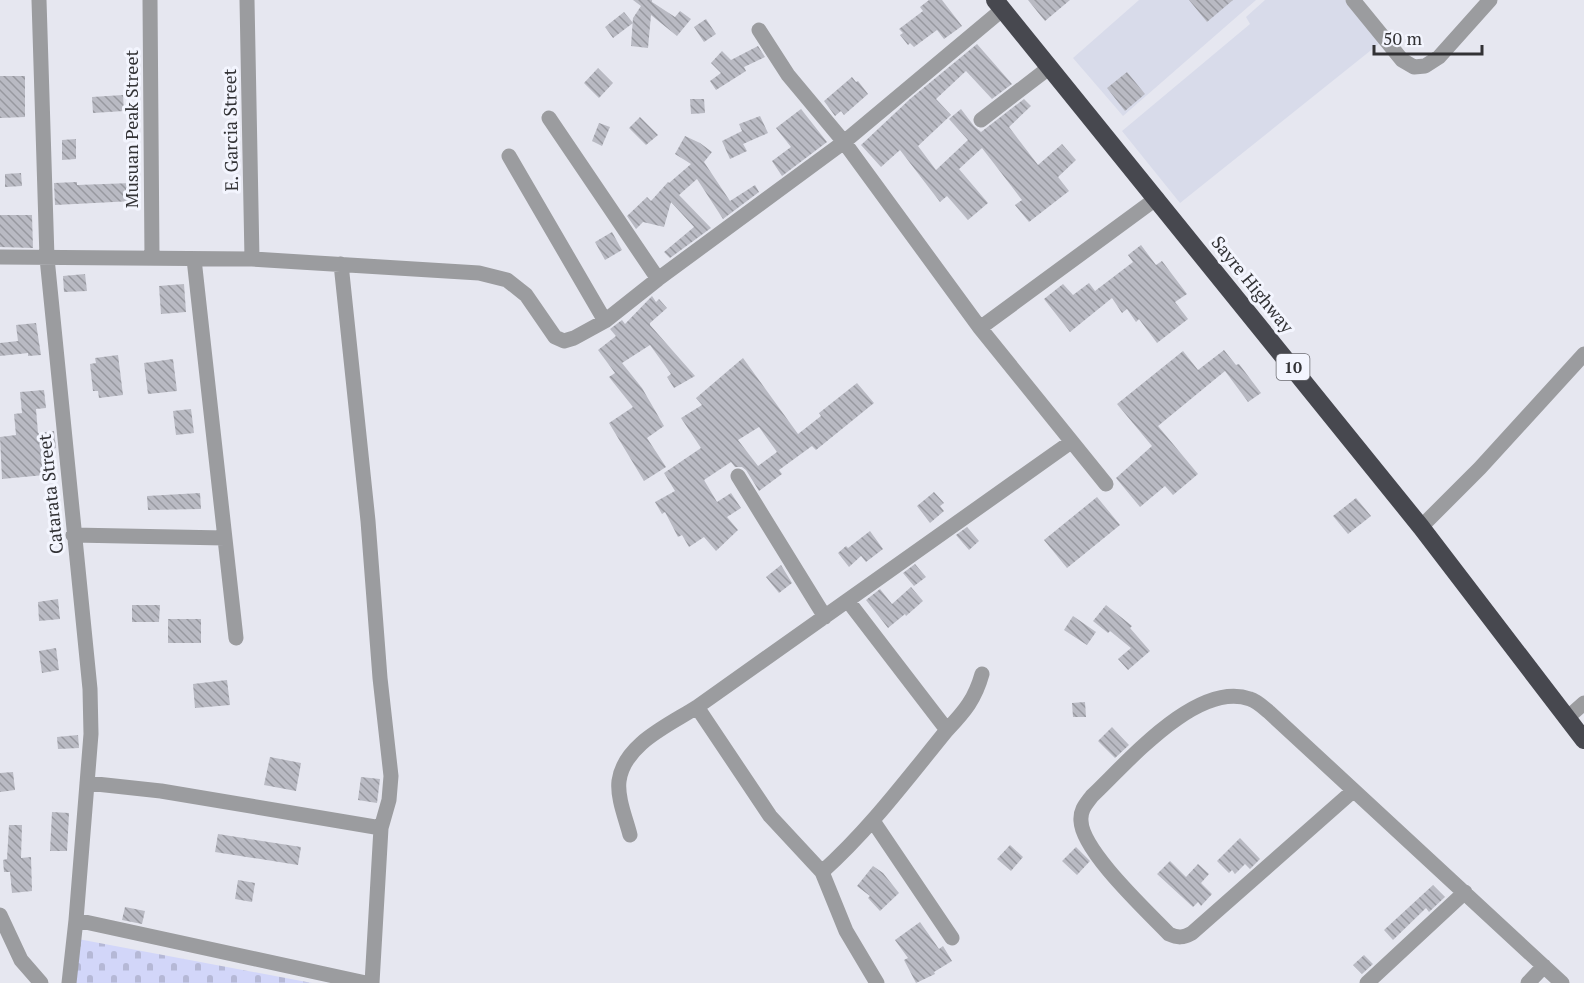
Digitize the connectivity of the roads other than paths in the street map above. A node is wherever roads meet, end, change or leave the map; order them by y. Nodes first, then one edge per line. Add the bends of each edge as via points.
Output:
1 (39, 0) edge
2 (150, 0) edge
3 (247, 0) edge
4 (1353, 0) edge
5 (1490, 0) edge
6 (999, 5) edge
7 (759, 30) dead end
8 (1050, 67) junction
9 (549, 118) dead end
10 (981, 120) dead end
11 (843, 142) junction
12 (509, 156) dead end
13 (1157, 198) junction
14 (0, 257) edge
15 (47, 258) junction
16 (152, 258) junction
17 (252, 258) junction
18 (194, 259) junction
19 (341, 264) junction
20 (657, 279) junction
21 (605, 321) junction
22 (980, 328) junction
23 (1584, 354) edge
24 (1071, 442) junction
25 (738, 476) dead end
26 (1106, 484) dead end
27 (1421, 527) junction
28 (73, 535) junction
29 (225, 538) junction
30 (848, 601) junction
31 (825, 616) junction
32 (236, 638) dead end
33 (982, 674) dead end
34 (1584, 703) edge
35 (697, 707) junction
36 (1567, 718) junction
37 (947, 730) junction
38 (1584, 740) edge
39 (87, 783) junction
40 (1353, 791) junction
41 (873, 820) junction
42 (381, 828) junction
43 (630, 835) dead end
44 (822, 872) junction
45 (1465, 892) junction
46 (0, 915) edge
47 (76, 920) junction
48 (952, 938) dead end
49 (1544, 966) junction
50 (41, 983) edge
51 (69, 983) edge
52 (366, 983) edge
53 (372, 983) edge
54 (877, 983) edge
55 (1367, 983) edge
56 (1528, 983) edge
57 (1562, 983) edge

1 - 15 street, Catarata Street
2 - 16 street, Musuan Peak Street
3 - 17 street, E. Garcia Street
4 - 5 street via 1402,60 1414,67 1425,66 1439,57
6 - 8 highway, Sayre Highway / 10
6 - 11 street
7 - 11 street via 788,75
8 - 10 street
8 - 13 highway, Sayre Highway / 10
9 - 20 street
11 - 20 street
11 - 22 street
12 - 21 street
13 - 22 street
13 - 27 highway, Sayre Highway / 10
14 - 15 street
15 - 16 street
15 - 28 street, Catarata Street
16 - 18 street
17 - 18 street
17 - 19 street
18 - 29 street
19 - 21 street via 463,271 507,280 526,295 555,337 564,341
19 - 42 street via 391,777
20 - 21 street
22 - 24 street
23 - 27 street
24 - 26 street
24 - 30 street
25 - 31 street
27 - 36 highway, Sayre Highway / 10
28 - 29 street
28 - 39 street, Catarata Street via 90,689
29 - 32 street
30 - 31 street
30 - 37 street
31 - 35 street
33 - 37 street via 969,706
34 - 36 street
35 - 43 street via 642,743 625,761 619,782
35 - 44 street via 770,816
36 - 38 highway, Sayre Highway / 10
37 - 41 street
39 - 42 street via 172,792
39 - 47 street, Catarata Street
40 - 40 street via 1269,712 1251,699 1234,696 1195,707 1171,721 1092,796 1083,807 1081,820 1098,857 1169,934 1185,937
40 - 45 street
41 - 44 street
41 - 48 street
42 - 53 street
44 - 54 street via 846,931
45 - 49 street
45 - 55 street
46 - 50 street via 21,960
47 - 51 street, Catarata Street
47 - 52 street
49 - 56 street
49 - 57 street

